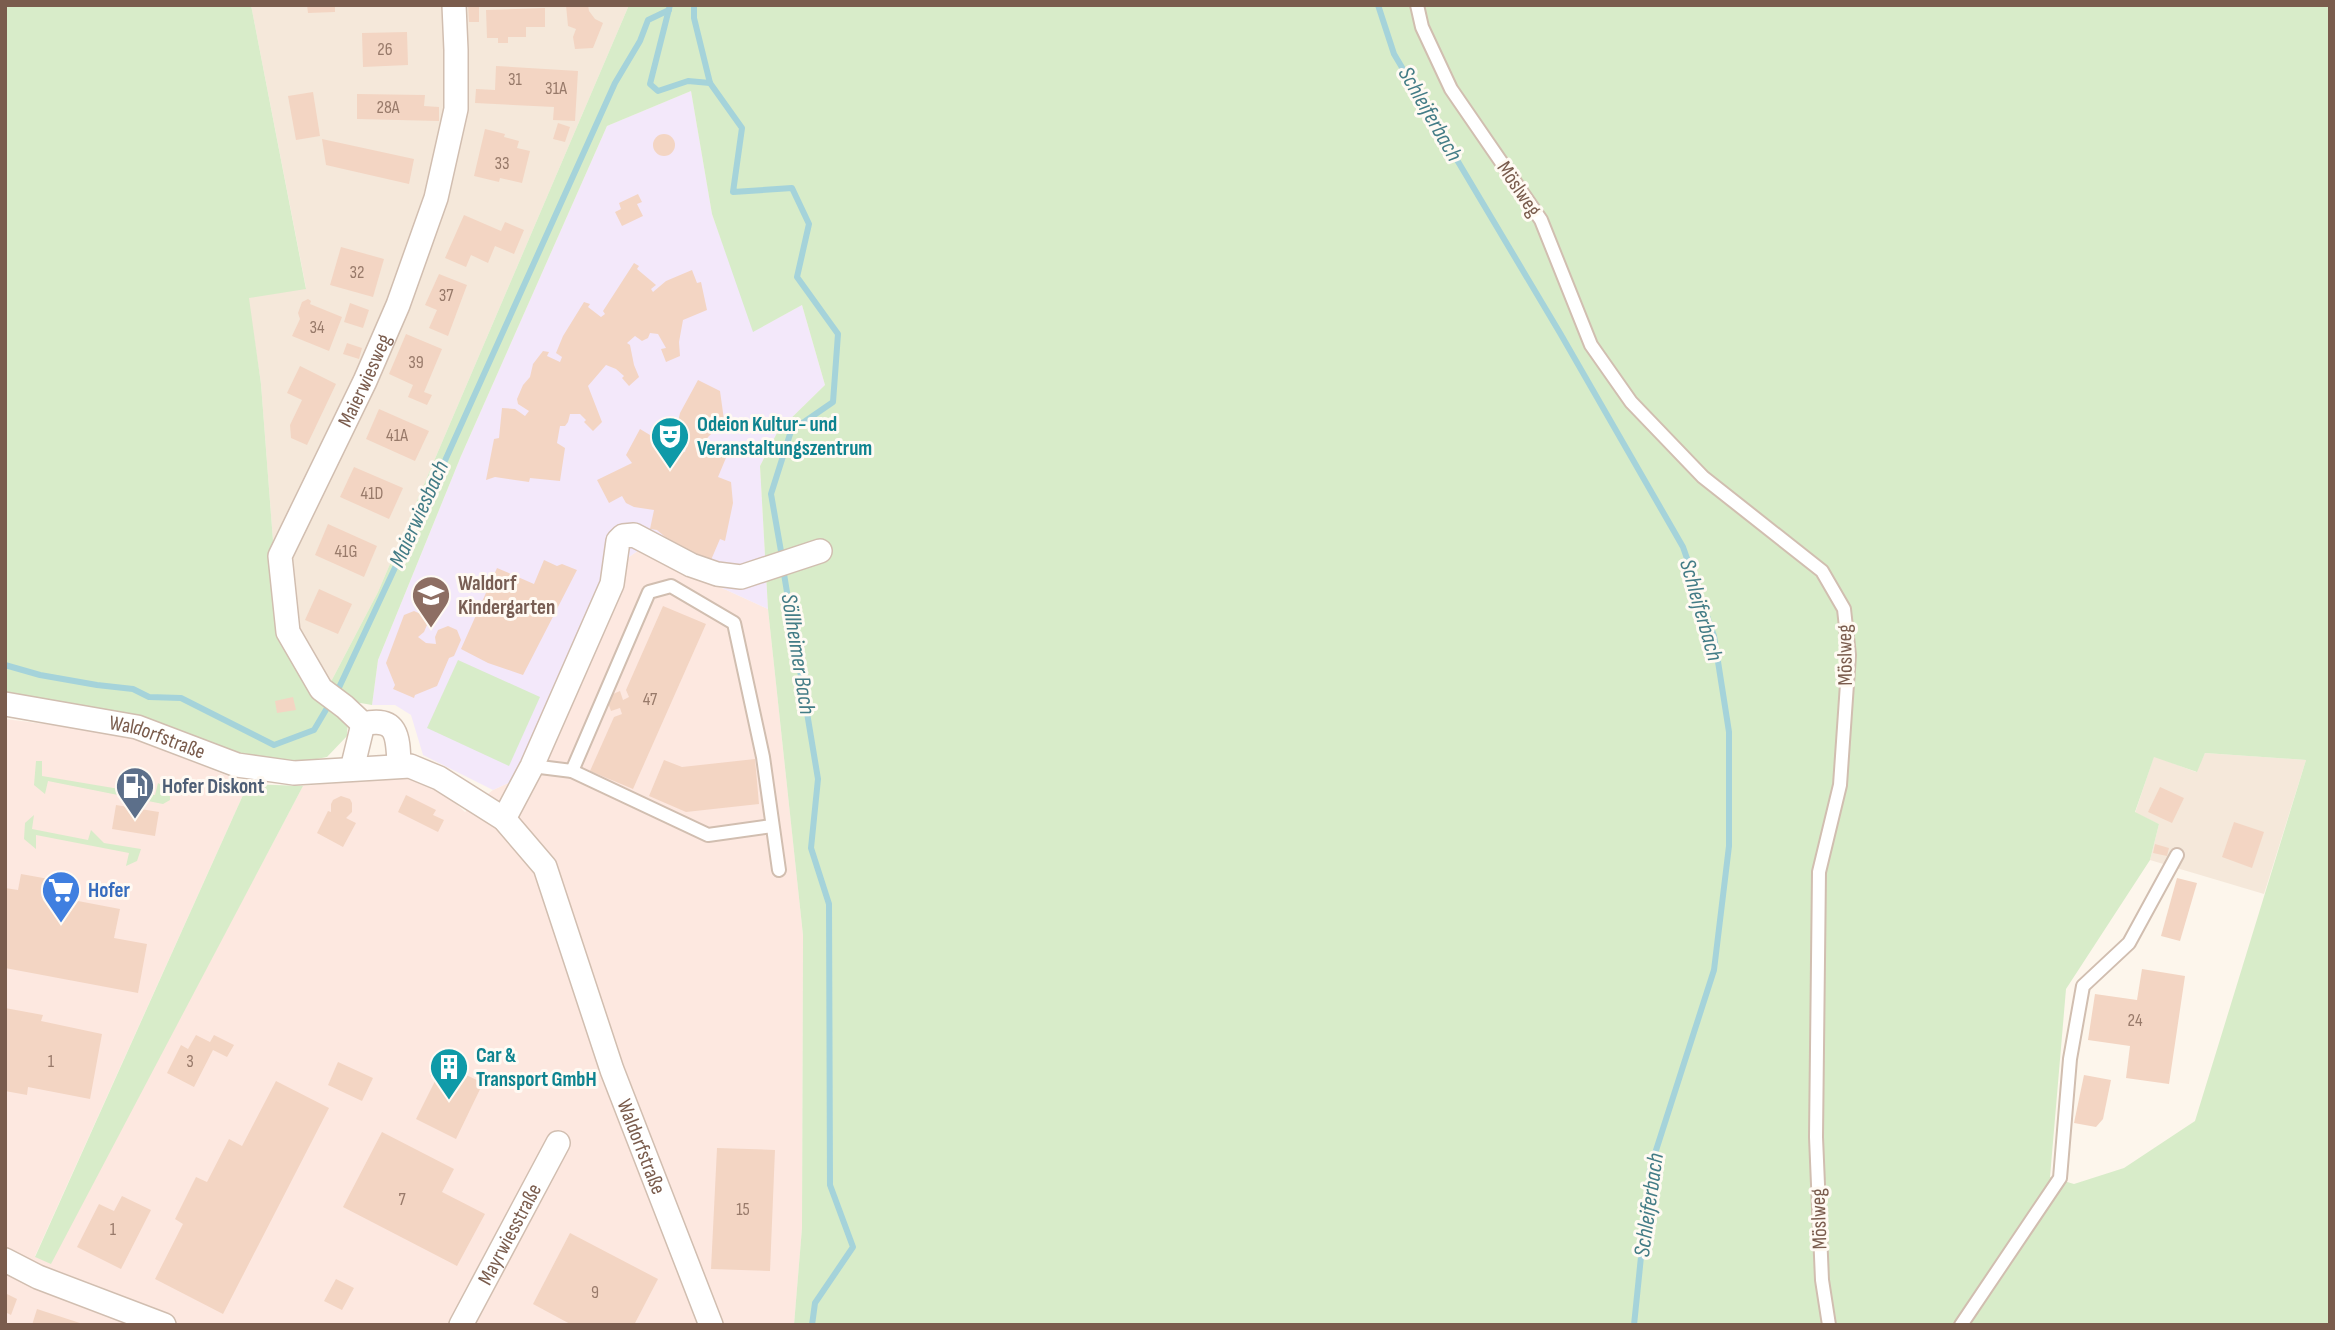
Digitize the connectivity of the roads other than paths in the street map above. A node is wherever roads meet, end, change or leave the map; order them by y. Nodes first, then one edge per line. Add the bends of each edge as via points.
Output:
1 (454, 5) edge
2 (1417, 5) edge
3 (814, 552) dead end
4 (5, 704) edge
5 (363, 724) junction
6 (399, 765) junction
7 (532, 766) junction
8 (352, 769) junction
9 (572, 771) junction
10 (504, 819) junction
11 (772, 826) junction
12 (2177, 855) dead end
13 (779, 870) dead end
14 (558, 1143) dead end
15 (5, 1260) edge
16 (164, 1325) edge
17 (461, 1325) edge
18 (711, 1325) edge
19 (1829, 1325) edge
20 (1961, 1325) edge

1 - 5 street, Maierwiesweg via 456,109 436,198 365,381 280,556 288,632 321,689
2 - 19 lane, Möslweg via 1422,27 1451,89 1541,220 1591,345 1624,393 1703,477 1822,570 1844,609 1849,654 1840,785 1819,872 1816,1137 1822,1280
3 - 7 street via 741,577 691,565 634,535 624,536 618,541 612,584
4 - 8 street, Waldorfstraße via 138,727 237,765 294,773
5 - 6 street via 378,720 390,726 398,739
5 - 8 street
6 - 8 street, Waldorfstraße
6 - 10 street, Waldorfstraße via 439,778
7 - 9 lane
7 - 10 street
9 - 11 lane via 708,835
9 - 11 lane via 649,592 671,586 734,623 764,757
10 - 18 street, Waldorfstraße via 545,867 612,1070
11 - 13 lane
12 - 20 lane via 2129,943 2084,986 2070,1059 2060,1178
14 - 17 street, Mayrwiesstraße
15 - 16 street

